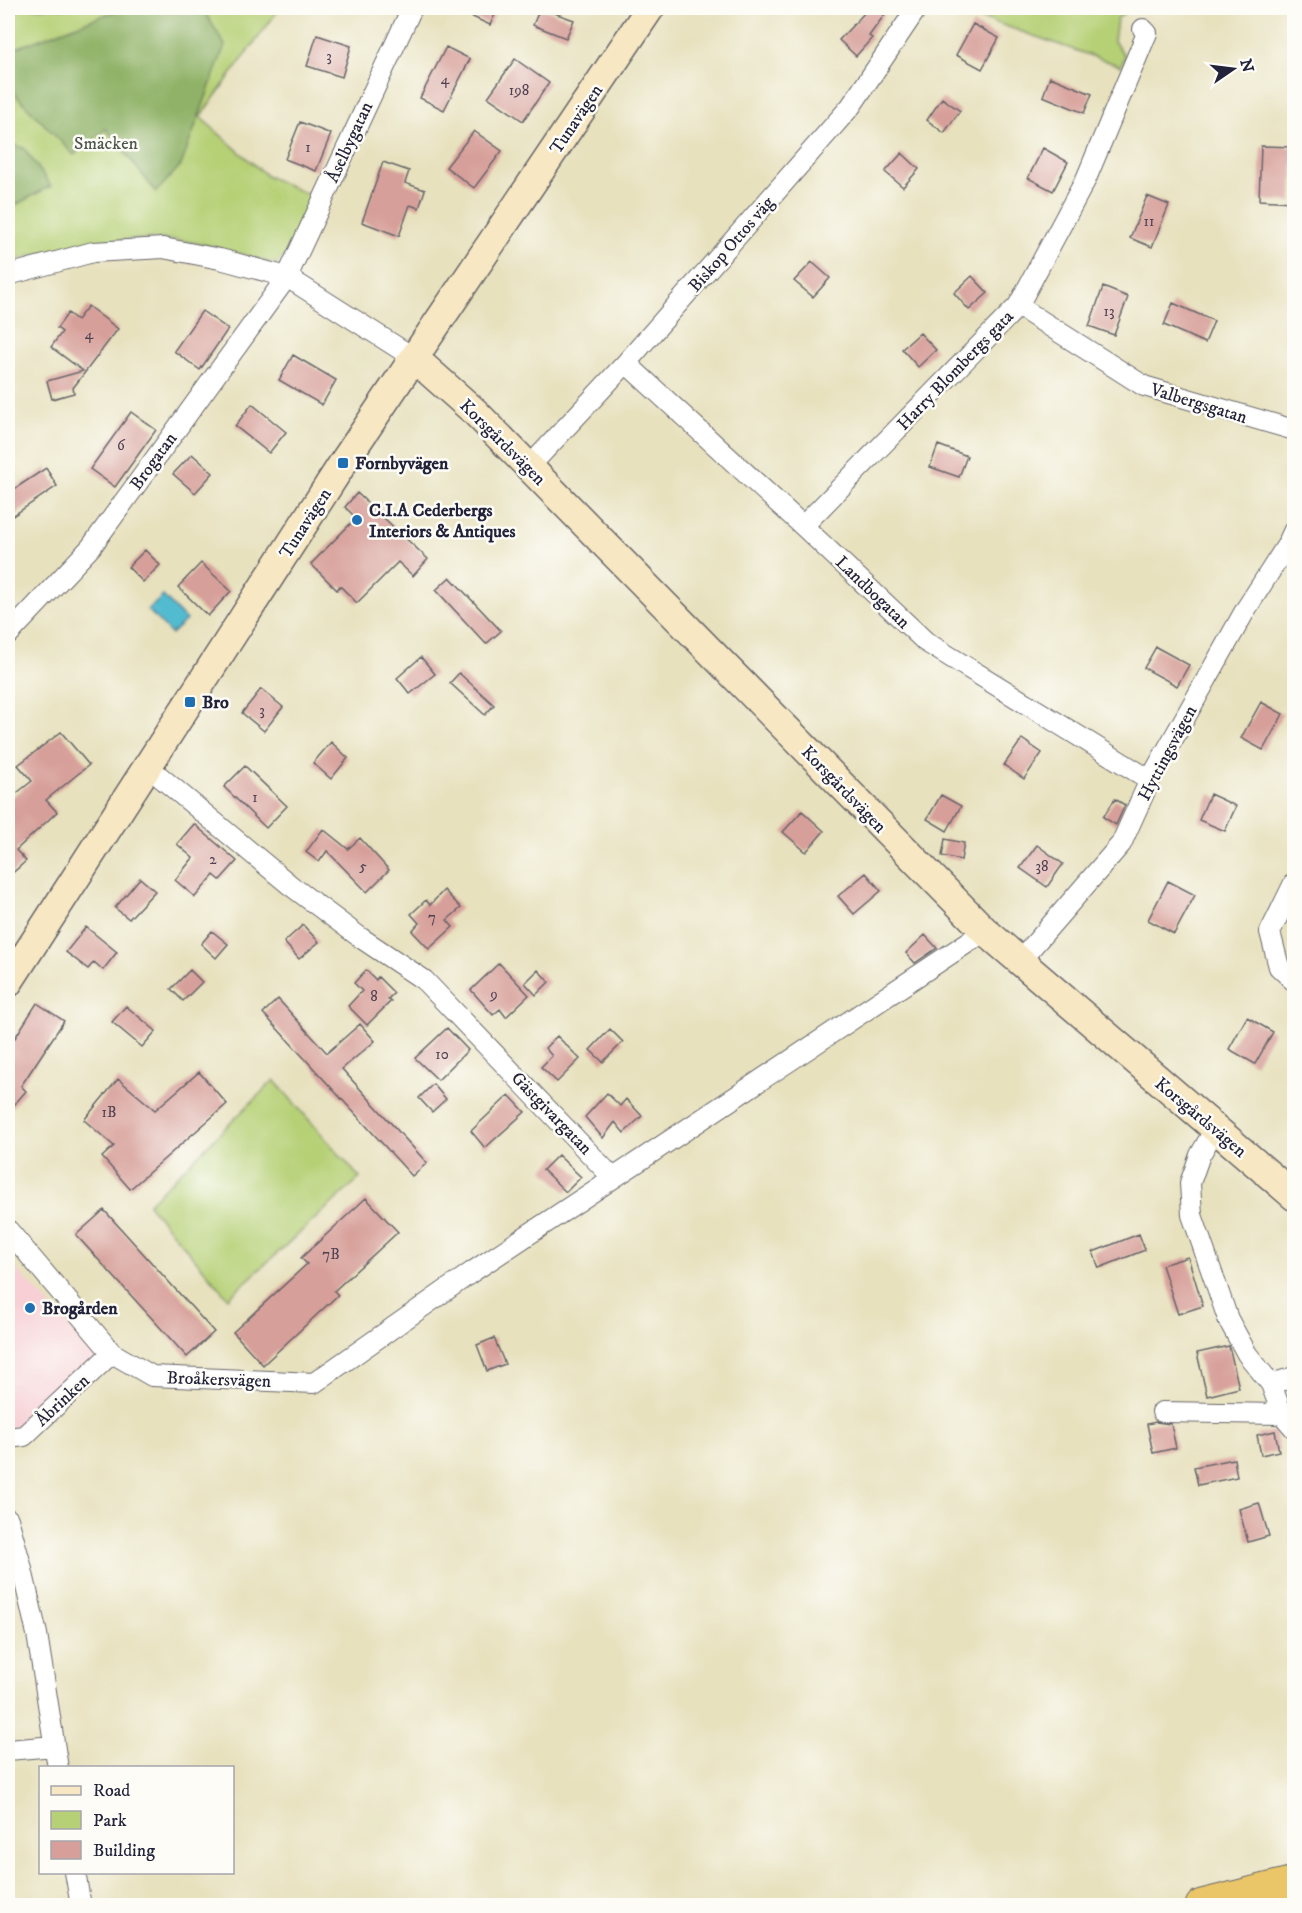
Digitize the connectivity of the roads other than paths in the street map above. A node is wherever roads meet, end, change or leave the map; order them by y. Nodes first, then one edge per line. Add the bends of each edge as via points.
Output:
1 (412, 8) edge
2 (650, 8) edge
3 (917, 8) edge
4 (1143, 29) dead end
5 (8, 275) edge
6 (287, 277) junction
7 (1018, 306) junction
8 (414, 358) junction
9 (626, 363) junction
10 (1294, 430) edge
11 (529, 467) junction
12 (803, 526) junction
13 (1292, 541) edge
14 (8, 635) edge
15 (147, 766) junction
16 (1150, 780) junction
17 (1294, 883) edge
18 (985, 931) junction
19 (1019, 962) junction
20 (1294, 981) edge
21 (8, 983) edge
22 (1215, 1129) junction
23 (613, 1178) junction
24 (1294, 1196) edge
25 (8, 1230) edge
26 (112, 1353) junction
27 (1294, 1377) edge
28 (1271, 1384) junction
29 (1162, 1412) dead end
30 (1288, 1421) edge
31 (8, 1438) edge
32 (8, 1519) edge
33 (54, 1746) junction
34 (8, 1750) edge
35 (58, 1766) edge
36 (75, 1874) edge
37 (1294, 1883) edge
38 (81, 1905) edge
39 (1202, 1905) edge

1 - 6 street, Åselbygatan
2 - 8 street, Tunavägen
3 - 9 street, Biskop Ottos väg via 851,106
4 - 7 street, Harry Blombergs gata via 1147,33 1086,179
5 - 6 street via 93,252 163,248
6 - 8 street
6 - 14 street, Brogatan via 91,547
7 - 10 street, Valbergsgatan via 1144,386
7 - 12 street, Harry Blombergs gata
8 - 11 street, Korsgårdsvägen
8 - 15 street, Tunavägen
9 - 11 street, Biskop Ottos väg
9 - 12 street, Landbogatan
11 - 18 street, Korsgårdsvägen
12 - 16 street, Landbogatan via 926,642
13 - 16 street, Hyttingsvägen via 1245,609
15 - 21 street, Tunavägen
15 - 23 street, Gästgivargatan via 290,885 424,980
16 - 19 street, Hyttingsvägen via 1121,844
17 - 20 street via 1270,932 1279,967
18 - 19 street, Korsgårdsvägen
18 - 23 street
19 - 22 street, Korsgårdsvägen
22 - 24 street, Korsgårdsvägen
22 - 28 street via 1190,1183 1192,1215 1228,1319 1247,1354
23 - 26 street, Broåkersvägen via 314,1383 152,1376
25 - 26 street, Broåkersvägen
26 - 31 street, Åbrinken via 24,1436
27 - 28 street
28 - 30 street
29 - 30 street
32 - 33 street via 37,1634
33 - 34 street
33 - 35 street
36 - 38 street
37 - 39 highway

